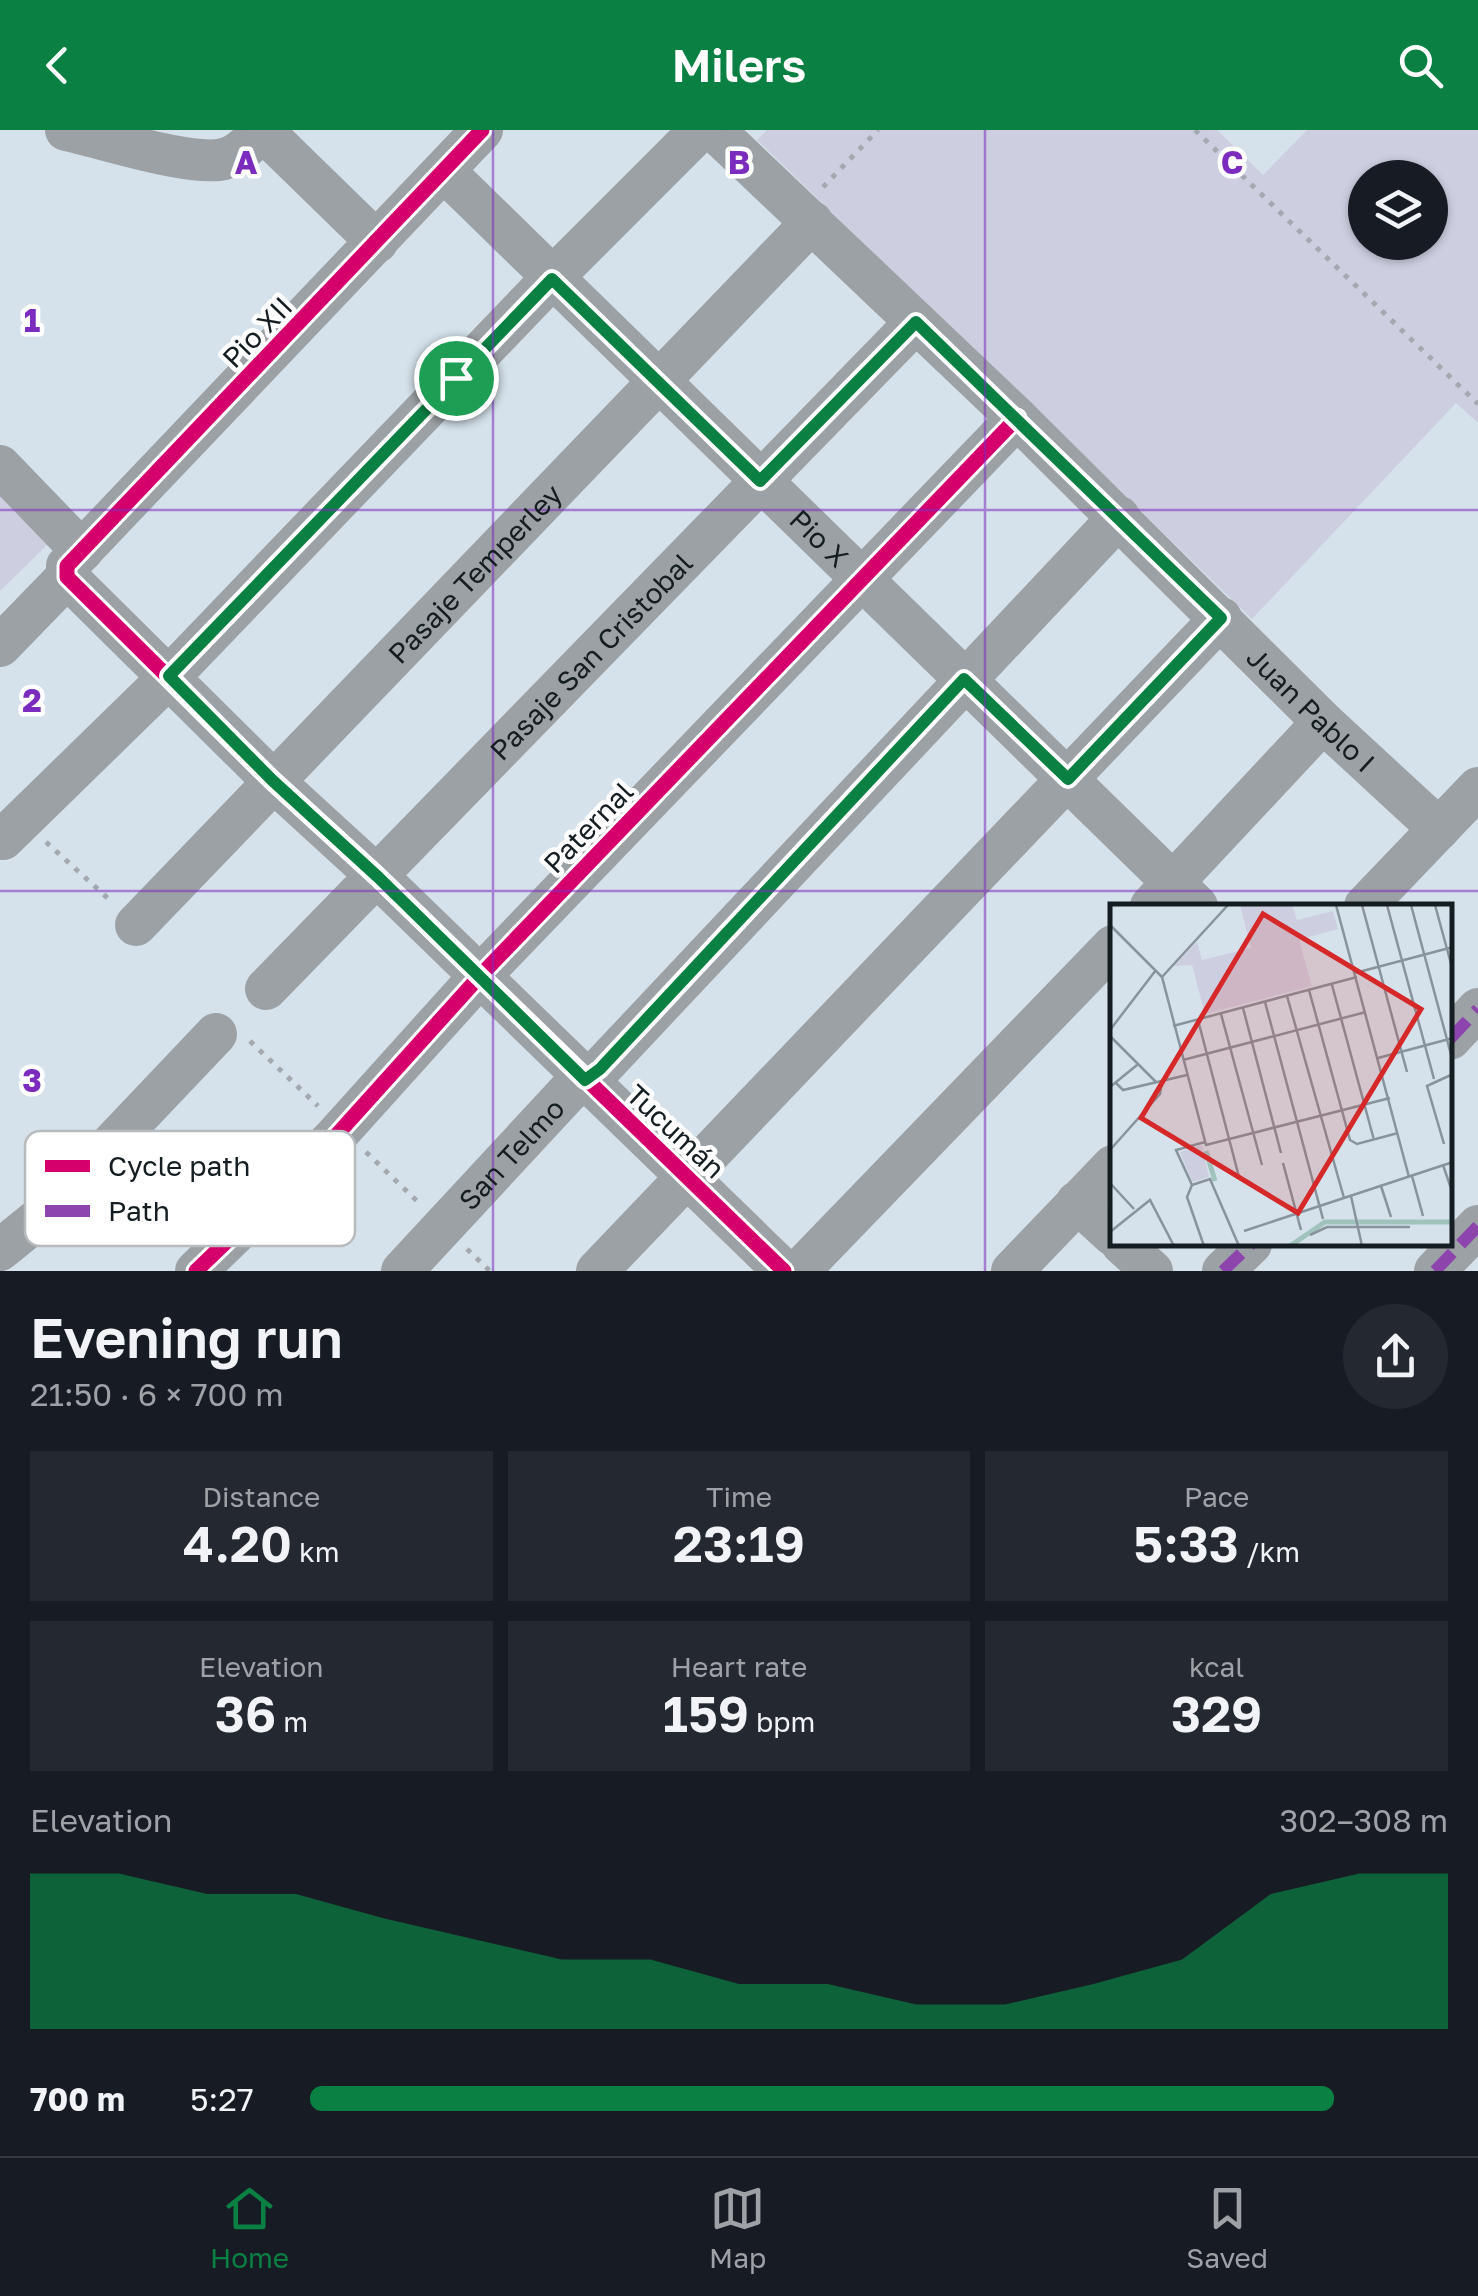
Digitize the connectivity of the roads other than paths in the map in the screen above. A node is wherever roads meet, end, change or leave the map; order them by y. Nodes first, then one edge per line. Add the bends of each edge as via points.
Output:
1 (66, 130) edge
2 (262, 130) edge
3 (481, 130) edge
4 (700, 130) edge
5 (714, 130) edge
6 (444, 171) junction
7 (806, 216) junction
8 (378, 242) junction
9 (552, 279) junction
10 (916, 322) junction
11 (656, 381) junction
12 (1017, 418) junction
13 (0, 466) edge
14 (760, 481) junction
15 (1119, 517) junction
16 (72, 564) junction
17 (861, 579) junction
18 (1221, 618) junction
19 (0, 646) edge
20 (169, 676) junction
21 (964, 679) junction
22 (1323, 722) junction
23 (1068, 779) junction
24 (272, 780) junction
25 (1463, 813) edge
26 (13, 829) road end
27 (378, 877) junction
28 (1174, 898) edge
29 (1367, 904) edge
30 (136, 924) road end
31 (1110, 949) edge
32 (479, 977) junction
33 (266, 989) dead end
34 (1478, 1008) edge
35 (216, 1034) dead end
36 (1453, 1036) edge
37 (585, 1080) junction
38 (124, 1131) edge
39 (340, 1131) edge
40 (1110, 1169) edge
41 (688, 1177) junction
42 (1078, 1202) junction
43 (1478, 1226) edge
44 (25, 1230) edge
45 (1110, 1232) edge
46 (222, 1246) edge
47 (1124, 1246) edge
48 (1249, 1246) edge
49 (0, 1250) edge
50 (196, 1271) edge
51 (402, 1271) edge
52 (597, 1271) edge
53 (784, 1271) edge
54 (800, 1271) edge
55 (1012, 1271) edge
56 (1152, 1271) edge
57 (1223, 1271) edge
58 (1434, 1271) edge

1 - 2 street via 220,160
2 - 8 street
3 - 6 street, Pio XII
4 - 9 street
5 - 7 street, Juan Pablo I
6 - 8 street, Pio XII
6 - 9 street, Pio X
7 - 10 street, Juan Pablo I
7 - 11 street, Pasaje Temperley
8 - 16 street, Pio XII
9 - 11 street, Pio X
9 - 20 street
10 - 12 street, Juan Pablo I
10 - 14 street, Pasaje San Cristobal
11 - 14 street, Pio X
11 - 24 street, Pasaje Temperley
12 - 15 street, Juan Pablo I
12 - 17 street, Paternal
13 - 16 street, Tucumán
14 - 17 street, Pio X
14 - 27 street, Pasaje San Cristobal
15 - 18 street, Juan Pablo I
15 - 21 street, San Telmo
16 - 19 street, Pio XII
16 - 20 street, Tucumán
17 - 21 street, Pio X
17 - 32 street, Paternal
18 - 22 street, Juan Pablo I
18 - 23 street
20 - 24 street, Tucumán
20 - 26 street
21 - 23 street, Pio X
21 - 37 street, San Telmo
22 - 25 street, Juan Pablo I
22 - 28 street
23 - 28 street, Pio X
23 - 41 street
24 - 27 street, Tucumán
24 - 30 street, Pasaje Temperley
25 - 29 street
27 - 32 street, Tucumán
27 - 33 street, Pasaje San Cristobal
31 - 54 street
32 - 37 street, Tucumán
32 - 39 street, Paternal
34 - 36 street
35 - 38 street
37 - 41 street, Tucumán
37 - 51 street, San Telmo
40 - 42 street
41 - 52 street
41 - 53 street, Tucumán
42 - 45 street
42 - 55 street
43 - 58 street
44 - 49 street
46 - 50 street, Paternal
47 - 56 street
48 - 57 street

